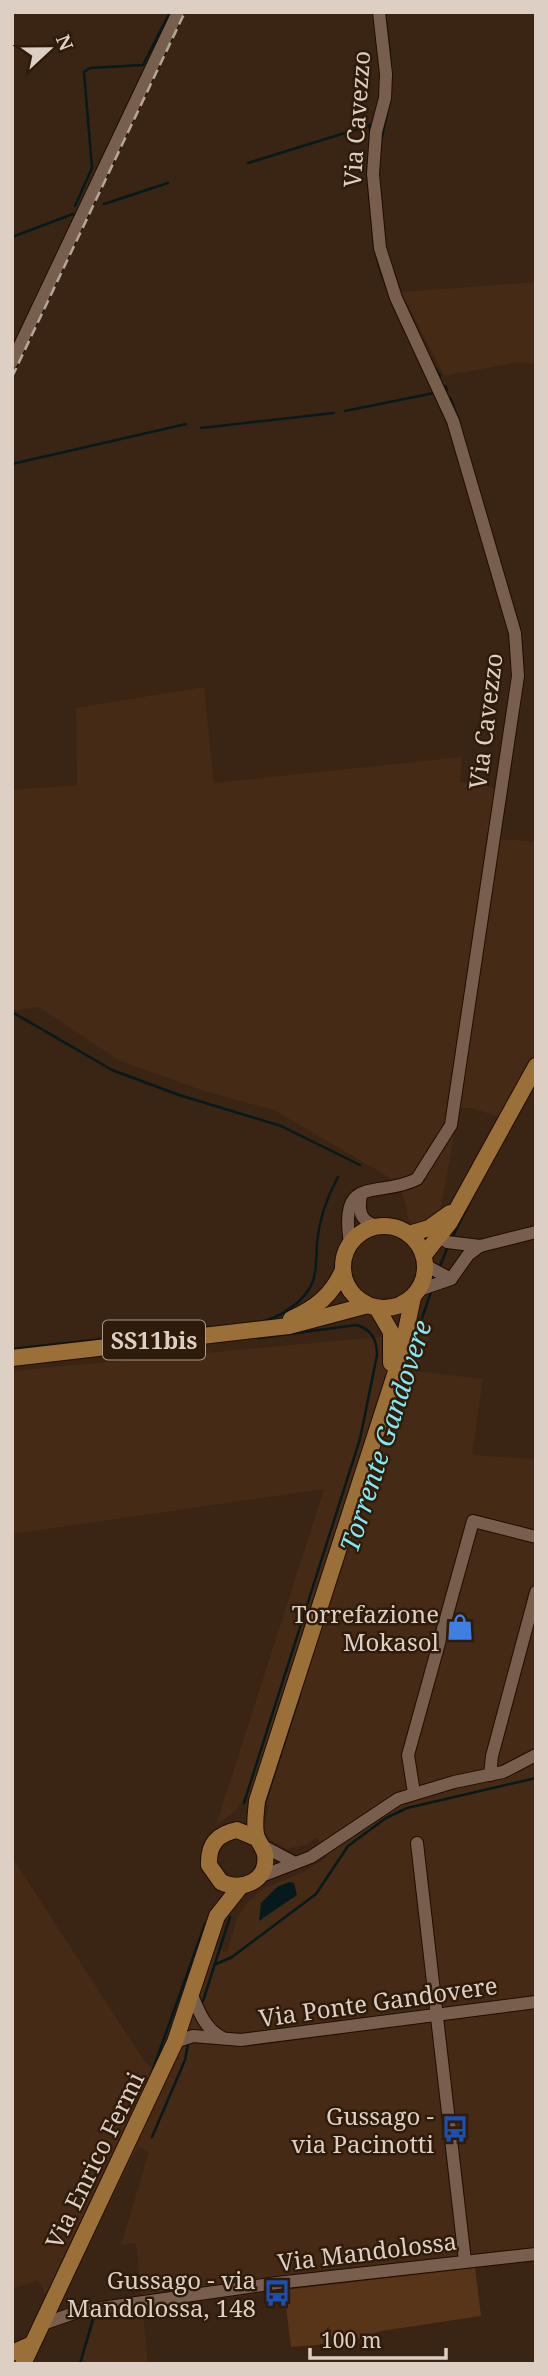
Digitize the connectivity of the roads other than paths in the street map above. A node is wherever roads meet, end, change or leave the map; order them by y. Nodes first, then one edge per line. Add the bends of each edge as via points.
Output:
1 (178, 12) edge
2 (379, 12) edge
3 (12, 362) edge
4 (536, 1066) edge
5 (361, 1195) junction
6 (459, 1204) junction
7 (376, 1226) junction
8 (536, 1232) edge
9 (409, 1234) junction
10 (350, 1243) junction
11 (453, 1243) dead end
12 (480, 1246) junction
13 (427, 1263) junction
14 (343, 1270) junction
15 (451, 1279) junction
16 (419, 1291) junction
17 (373, 1306) junction
18 (265, 1327) junction
19 (12, 1358) edge
20 (390, 1387) junction
21 (536, 1537) edge
22 (536, 1592) edge
23 (531, 1758) edge
24 (490, 1775) junction
25 (414, 1793) junction
26 (257, 1801) junction
27 (227, 1832) junction
28 (260, 1842) junction
29 (416, 1843) dead end
30 (293, 1862) junction
31 (214, 1875) junction
32 (259, 1877) junction
33 (240, 1887) junction
34 (218, 1916) junction
35 (192, 1995) junction
36 (536, 2002) edge
37 (436, 2013) junction
38 (225, 2039) junction
39 (175, 2042) junction
40 (536, 2254) edge
41 (465, 2261) junction
42 (40, 2325) junction
43 (32, 2344) junction
44 (12, 2354) edge
45 (23, 2364) edge

1 - 3 street
2 - 5 street, Via Cavezzo via 386,74 373,174 380,248 396,299 453,421 515,632 519,676 451,1125 416,1179
4 - 6 main road
5 - 7 street via 360,1214 364,1222
5 - 10 street via 347,1212
6 - 9 main road via 429,1228
6 - 13 main road
7 - 9 main road via 392,1226
7 - 10 main road
8 - 12 street
9 - 13 main road
10 - 14 main road
11 - 12 street
12 - 15 street
13 - 15 street
13 - 16 main road
14 - 17 main road via 349,1289
14 - 18 main road, SS11bis via 325,1299
15 - 16 street
16 - 17 main road via 398,1306
16 - 20 main road
17 - 18 main road, SS11bis via 289,1326
17 - 20 main road via 391,1332
18 - 19 main road, SS11bis
20 - 26 main road
21 - 25 street via 473,1521 408,1755
22 - 24 street
23 - 24 street
24 - 25 street
25 - 30 street via 311,1857
26 - 27 main road
26 - 28 main road
27 - 28 main road via 237,1830
27 - 31 main road via 212,1845 209,1865
28 - 30 street
28 - 32 main road via 266,1857
29 - 37 street
30 - 32 street
31 - 33 main road
31 - 34 main road
32 - 33 main road
33 - 34 main road
34 - 35 main road, Via Enrico Fermi
35 - 38 street via 212,2032
35 - 39 main road, Via Enrico Fermi
36 - 37 street, Via Ponte Gandovere
37 - 38 street, Via Ponte Gandovere
37 - 41 street
38 - 39 street, Via Ponte Gandovere via 193,2036
39 - 42 main road, Via Enrico Fermi
40 - 41 street, Via Mandolossa
41 - 42 street, Via Mandolossa via 70,2313
42 - 43 main road, Via Enrico Fermi
43 - 44 main road
43 - 45 main road, Via Enrico Fermi

